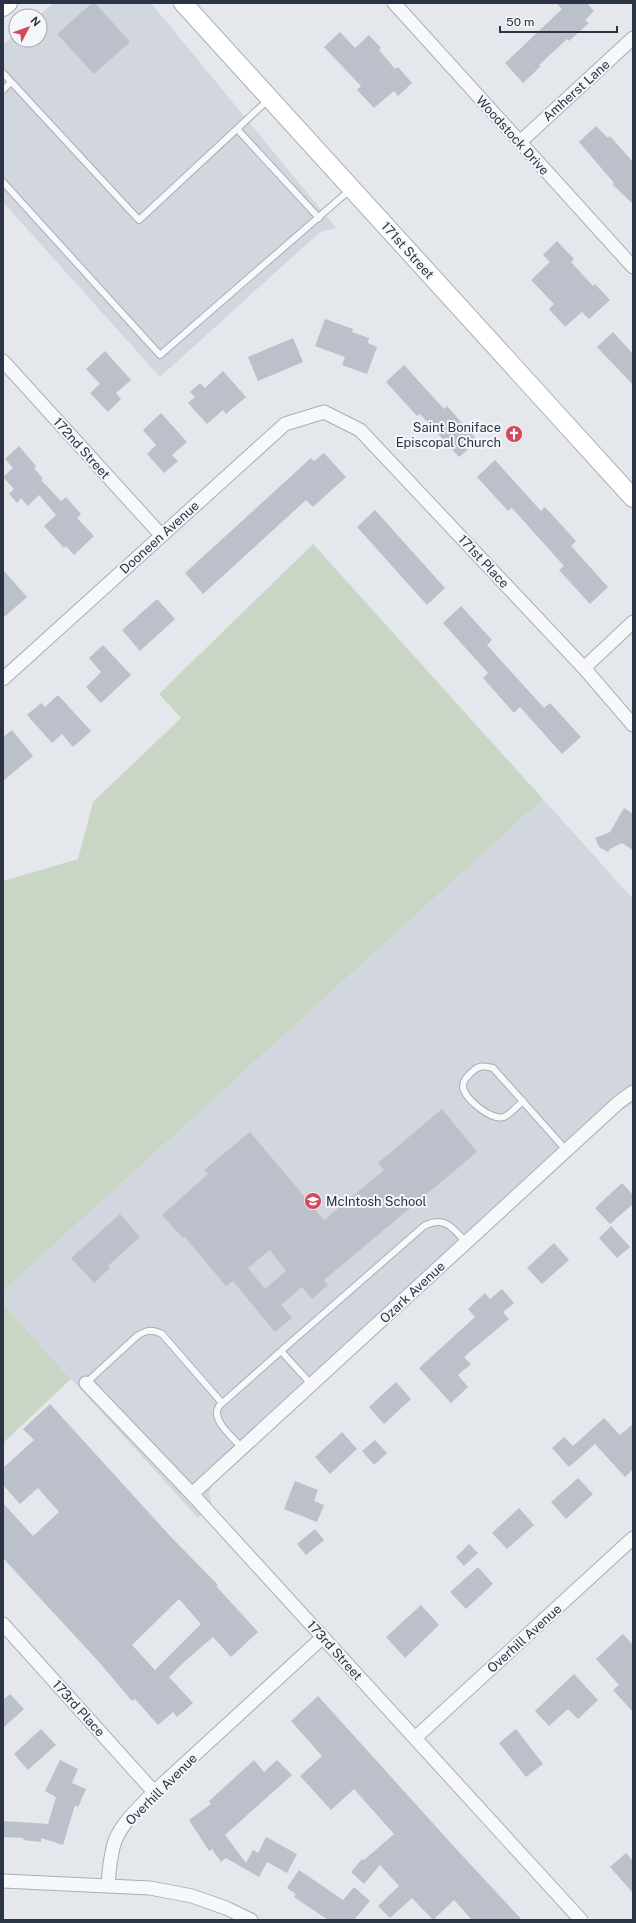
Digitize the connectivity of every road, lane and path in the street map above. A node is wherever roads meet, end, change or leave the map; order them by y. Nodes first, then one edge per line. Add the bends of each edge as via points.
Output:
1 (8, 3) edge
2 (183, 3) edge
3 (394, 3) edge
4 (3, 7) edge
5 (633, 38) edge
6 (3, 73) edge
7 (11, 82) junction
8 (3, 90) edge
9 (270, 99) junction
10 (237, 129) junction
11 (520, 142) junction
12 (3, 182) edge
13 (352, 189) junction
14 (318, 218) junction
15 (633, 267) edge
16 (3, 362) edge
17 (324, 412) joint
18 (633, 498) edge
19 (161, 535) junction
20 (633, 622) edge
21 (584, 668) junction
22 (3, 679) edge
23 (633, 725) edge
24 (633, 1092) edge
25 (523, 1101) junction
26 (566, 1150) junction
27 (466, 1242) junction
28 (281, 1351) junction
29 (86, 1383) joint
30 (311, 1384) junction
31 (222, 1403) junction
32 (242, 1448) junction
33 (192, 1494) junction
34 (633, 1538) edge
35 (3, 1624) edge
36 (322, 1637) junction
37 (415, 1738) junction
38 (154, 1792) junction
39 (3, 1881) edge
40 (108, 1886) junction
41 (251, 1920) edge
42 (581, 1920) edge

1 - 4 street
2 - 9 street, 171st Street
3 - 11 street, Woodstock Drive
5 - 11 street, Amherst Lane
6 - 7 lane
7 - 8 lane
7 - 10 lane via 139,220
9 - 10 lane
9 - 13 street, 171st Street
10 - 14 lane
11 - 15 street, Woodstock Drive
12 - 14 lane via 160,355
13 - 14 lane
13 - 18 street, 171st Street
16 - 19 street, 172nd Street
17 - 19 street, Dooneen Avenue via 285,424
17 - 21 street, 171st Place via 360,430
19 - 22 street, Dooneen Avenue
20 - 21 street
21 - 23 street, 171st Place
24 - 26 street, Ozark Avenue
25 - 25 lane via 493,1068 477,1067 466,1077 463,1085 465,1094 488,1115 496,1118 504,1117
25 - 26 lane
26 - 27 street, Ozark Avenue
27 - 28 lane via 441,1220 424,1226
27 - 30 street, Ozark Avenue
28 - 30 lane
28 - 31 lane
29 - 31 lane via 137,1336 145,1331 154,1330 162,1334
29 - 33 street, 173rd Street
30 - 32 street, Ozark Avenue
31 - 32 lane via 216,1410 217,1418
32 - 33 street, Ozark Avenue
33 - 36 street, 173rd Street
34 - 37 street, Overhill Avenue
35 - 38 street, 173rd Place
36 - 37 street, 173rd Street
36 - 38 street, Overhill Avenue
37 - 42 street, 173rd Street
38 - 40 street, Overhill Avenue via 122,1827 116,1839
39 - 40 street
40 - 41 street via 150,1888 192,1896

